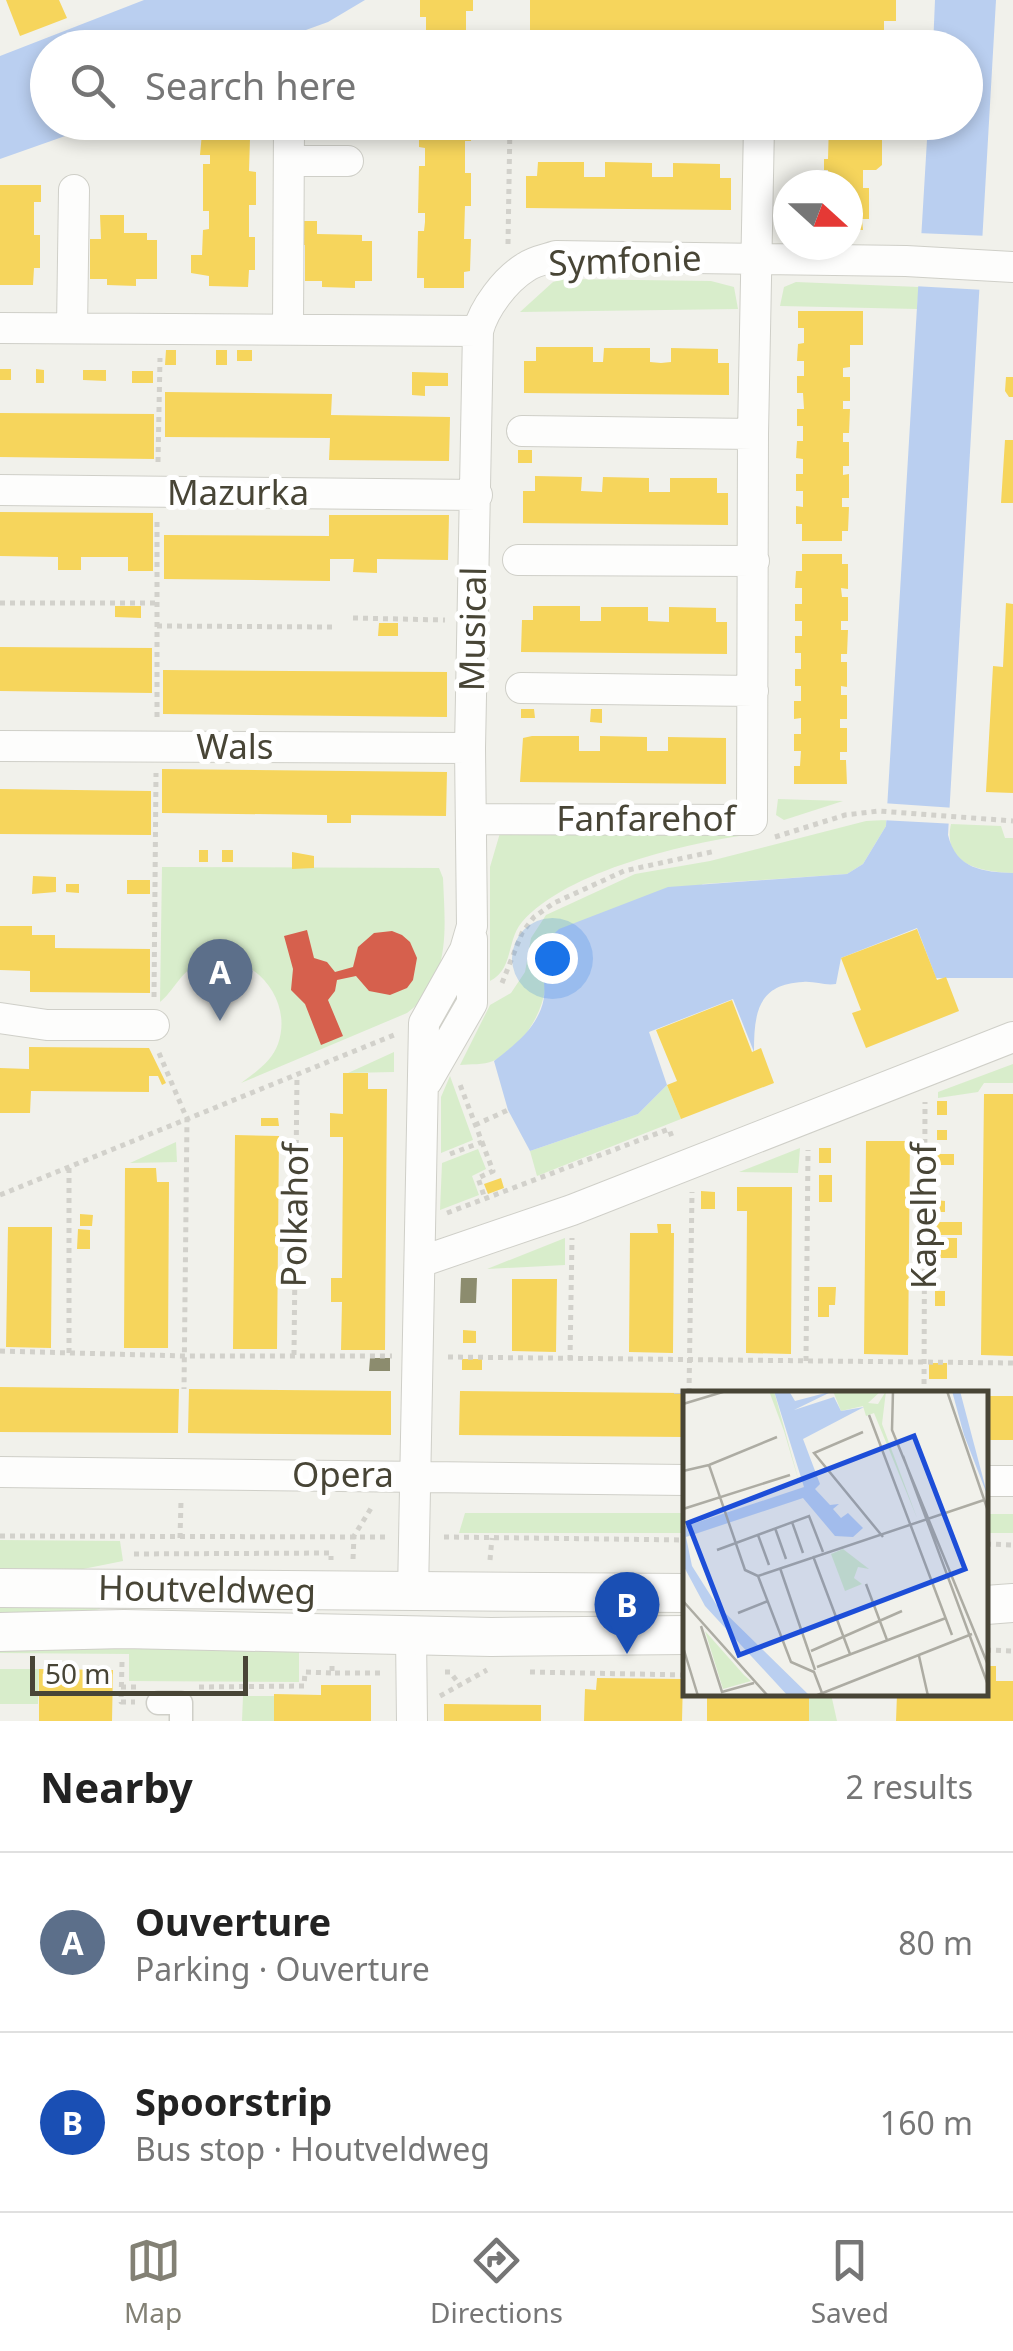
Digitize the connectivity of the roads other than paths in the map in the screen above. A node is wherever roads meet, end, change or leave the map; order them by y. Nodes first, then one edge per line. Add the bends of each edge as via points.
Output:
1 (289, 140) edge
2 (760, 140) edge
3 (289, 161) junction
4 (348, 161) dead end
5 (74, 190) dead end
6 (756, 258) junction
7 (1004, 266) edge
8 (0, 328) edge
9 (72, 328) junction
10 (288, 329) junction
11 (478, 331) junction
12 (522, 431) dead end
13 (754, 434) junction
14 (0, 490) edge
15 (477, 495) junction
16 (518, 560) dead end
17 (754, 562) junction
18 (521, 688) dead end
19 (753, 691) junction
20 (0, 746) edge
21 (470, 748) junction
22 (472, 819) junction
23 (472, 926) junction
24 (0, 1018) edge
25 (154, 1025) road end
26 (1013, 1038) edge
27 (423, 1096) junction
28 (420, 1262) junction
29 (0, 1472) edge
30 (416, 1475) junction
31 (683, 1480) edge
32 (988, 1480) edge
33 (1013, 1481) edge
34 (0, 1588) edge
35 (413, 1593) junction
36 (683, 1593) edge
37 (1013, 1603) edge
38 (988, 1605) edge
39 (0, 1632) edge
40 (412, 1635) junction
41 (683, 1635) edge
42 (158, 1703) dead end
43 (181, 1721) edge
44 (412, 1721) edge

1 - 3 street
2 - 6 street, Fanfarehof
3 - 4 street
3 - 10 street
5 - 9 street
6 - 7 street, Symfonie
6 - 11 street, Symfonie via 556,256 528,265 509,281
6 - 13 street, Fanfarehof
8 - 9 street
9 - 10 street
10 - 11 street
11 - 15 street, Musical
12 - 13 street
13 - 17 street, Fanfarehof
14 - 15 street, Mazurka
15 - 21 street, Musical
16 - 17 street
17 - 19 street, Fanfarehof
18 - 19 street
19 - 22 street, Fanfarehof via 752,820
20 - 21 street, Wals
21 - 22 street, Musical
22 - 23 street, Musical
23 - 27 street, Musical via 424,1022
23 - 27 street, Musical via 472,1003
24 - 25 street
26 - 28 street via 572,1210
27 - 28 street, Musical
28 - 30 street, Musical
29 - 30 street, Opera
30 - 31 street, Opera
30 - 35 street, Musical
32 - 33 street
34 - 35 street, Houtveldweg
35 - 36 street, Houtveldweg
35 - 40 street
37 - 38 street
39 - 40 street, Houtveldweg
40 - 41 street, Houtveldweg
40 - 44 street
42 - 43 street via 182,1703

